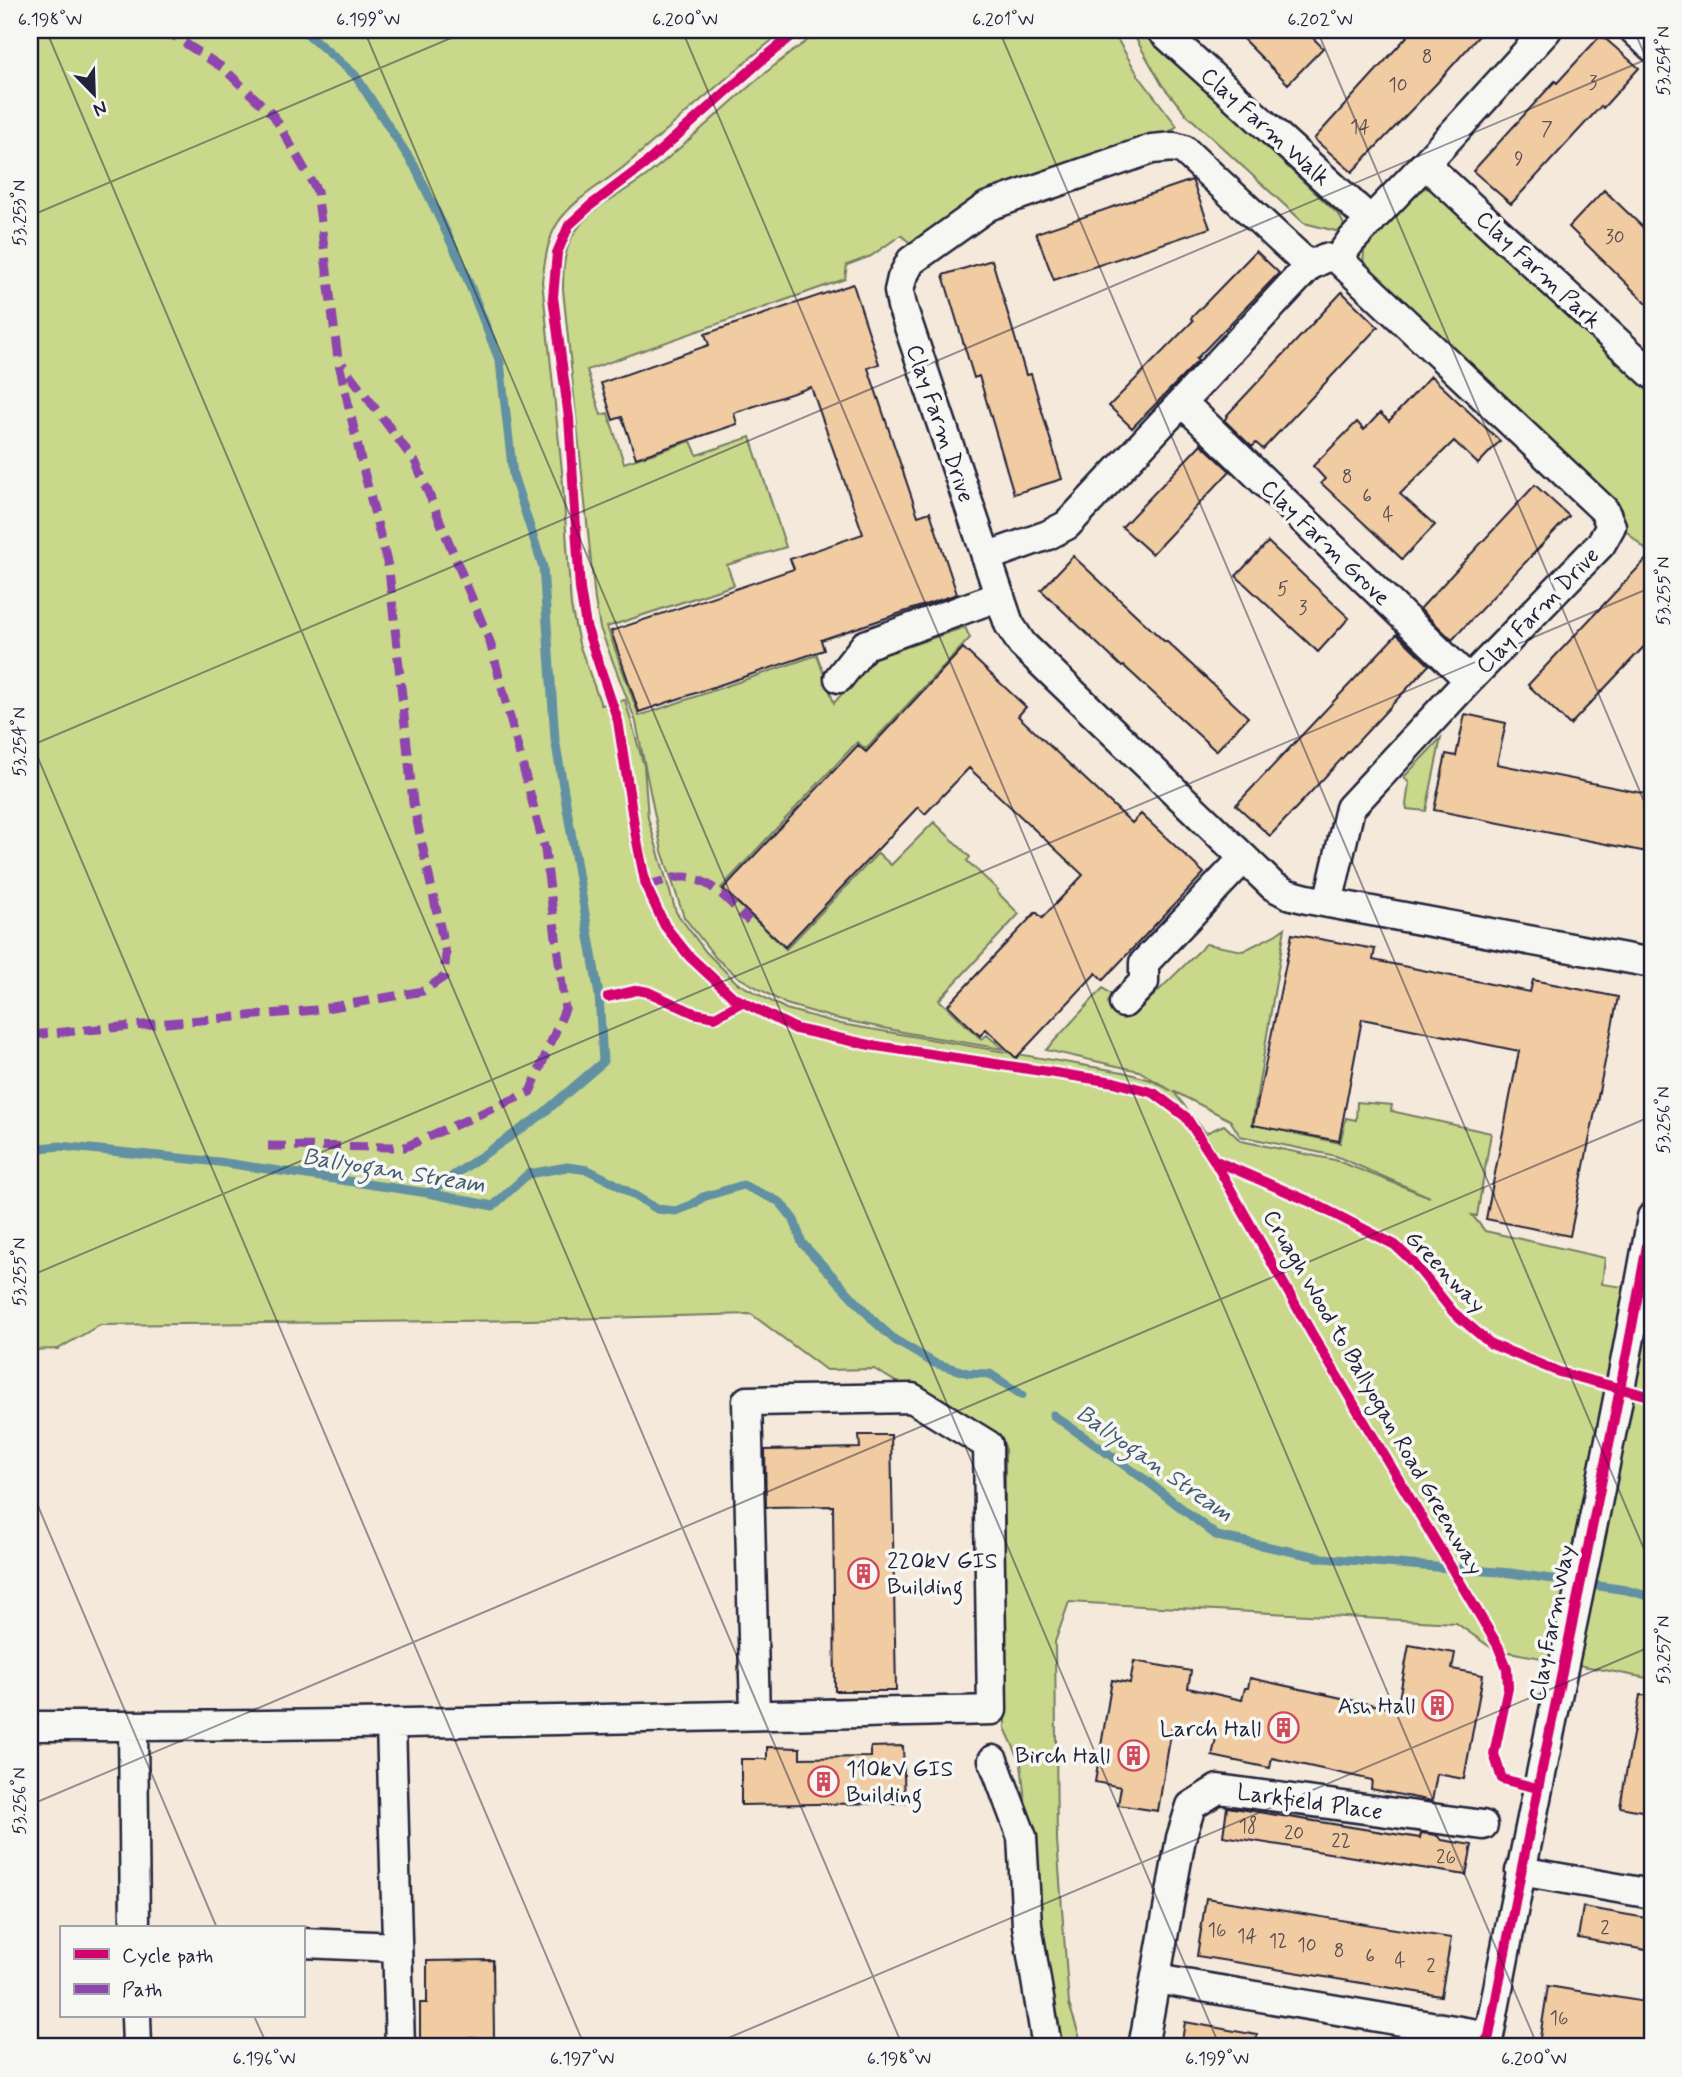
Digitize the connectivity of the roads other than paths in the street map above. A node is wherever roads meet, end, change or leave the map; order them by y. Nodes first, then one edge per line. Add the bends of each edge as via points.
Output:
1 (1161, 30) edge
2 (1547, 30) edge
3 (1634, 30) edge
4 (1652, 47) edge
5 (1425, 164) junction
6 (1371, 221) junction
7 (1338, 258) junction
8 (1309, 267) junction
9 (1652, 374) edge
10 (1182, 403) junction
11 (986, 557) junction
12 (1000, 596) junction
13 (839, 678) dead end
14 (1469, 680) junction
15 (1244, 858) junction
16 (1328, 903) junction
17 (1652, 963) edge
18 (1124, 1003) dead end
19 (1652, 1217) edge
20 (755, 1715) junction
21 (391, 1723) junction
22 (30, 1726) edge
23 (133, 1726) junction
24 (993, 1760) dead end
25 (1483, 1825) dead end
26 (1520, 1871) junction
27 (1652, 1894) edge
28 (135, 1926) edge
29 (304, 1943) edge
30 (397, 1947) junction
31 (1156, 1979) junction
32 (136, 2018) edge
33 (1487, 2043) edge
34 (137, 2047) edge
35 (400, 2047) edge
36 (1047, 2047) edge
37 (1143, 2047) edge

1 - 6 street, Clay Farm Walk
2 - 5 street
3 - 4 street
5 - 6 street
5 - 9 street, Clay Farm Park
6 - 7 street
7 - 8 street via 1322,258
7 - 14 street, Clay Farm Drive via 1604,510 1611,526 1601,544
8 - 10 street
8 - 11 street, Clay Farm Drive via 1184,150 1174,147 1152,149 988,206 911,261 899,291 902,306
10 - 11 street via 1067,525
10 - 14 street, Clay Farm Grove
11 - 12 street, Clay Farm Drive
12 - 13 street via 864,645
12 - 15 street, Clay Farm Drive via 1022,644
14 - 16 street, Clay Farm Drive via 1350,808
15 - 16 street, Clay Farm Drive via 1272,886
15 - 18 street via 1144,963 1144,982
16 - 17 street, Clay Farm Drive
19 - 26 street, Clay Farm Way
20 - 20 street via 747,1401 912,1398 988,1445 992,1710
20 - 21 street
21 - 23 street
21 - 30 street
22 - 23 street
23 - 28 street
24 - 36 street via 1022,1837 1027,1925
25 - 31 street, Larkfield Place via 1218,1789 1191,1806
26 - 27 street
26 - 33 street, Clay Farm Way
29 - 30 street
30 - 35 street
31 - 33 street
31 - 37 street, Larkfield Place
32 - 34 street

